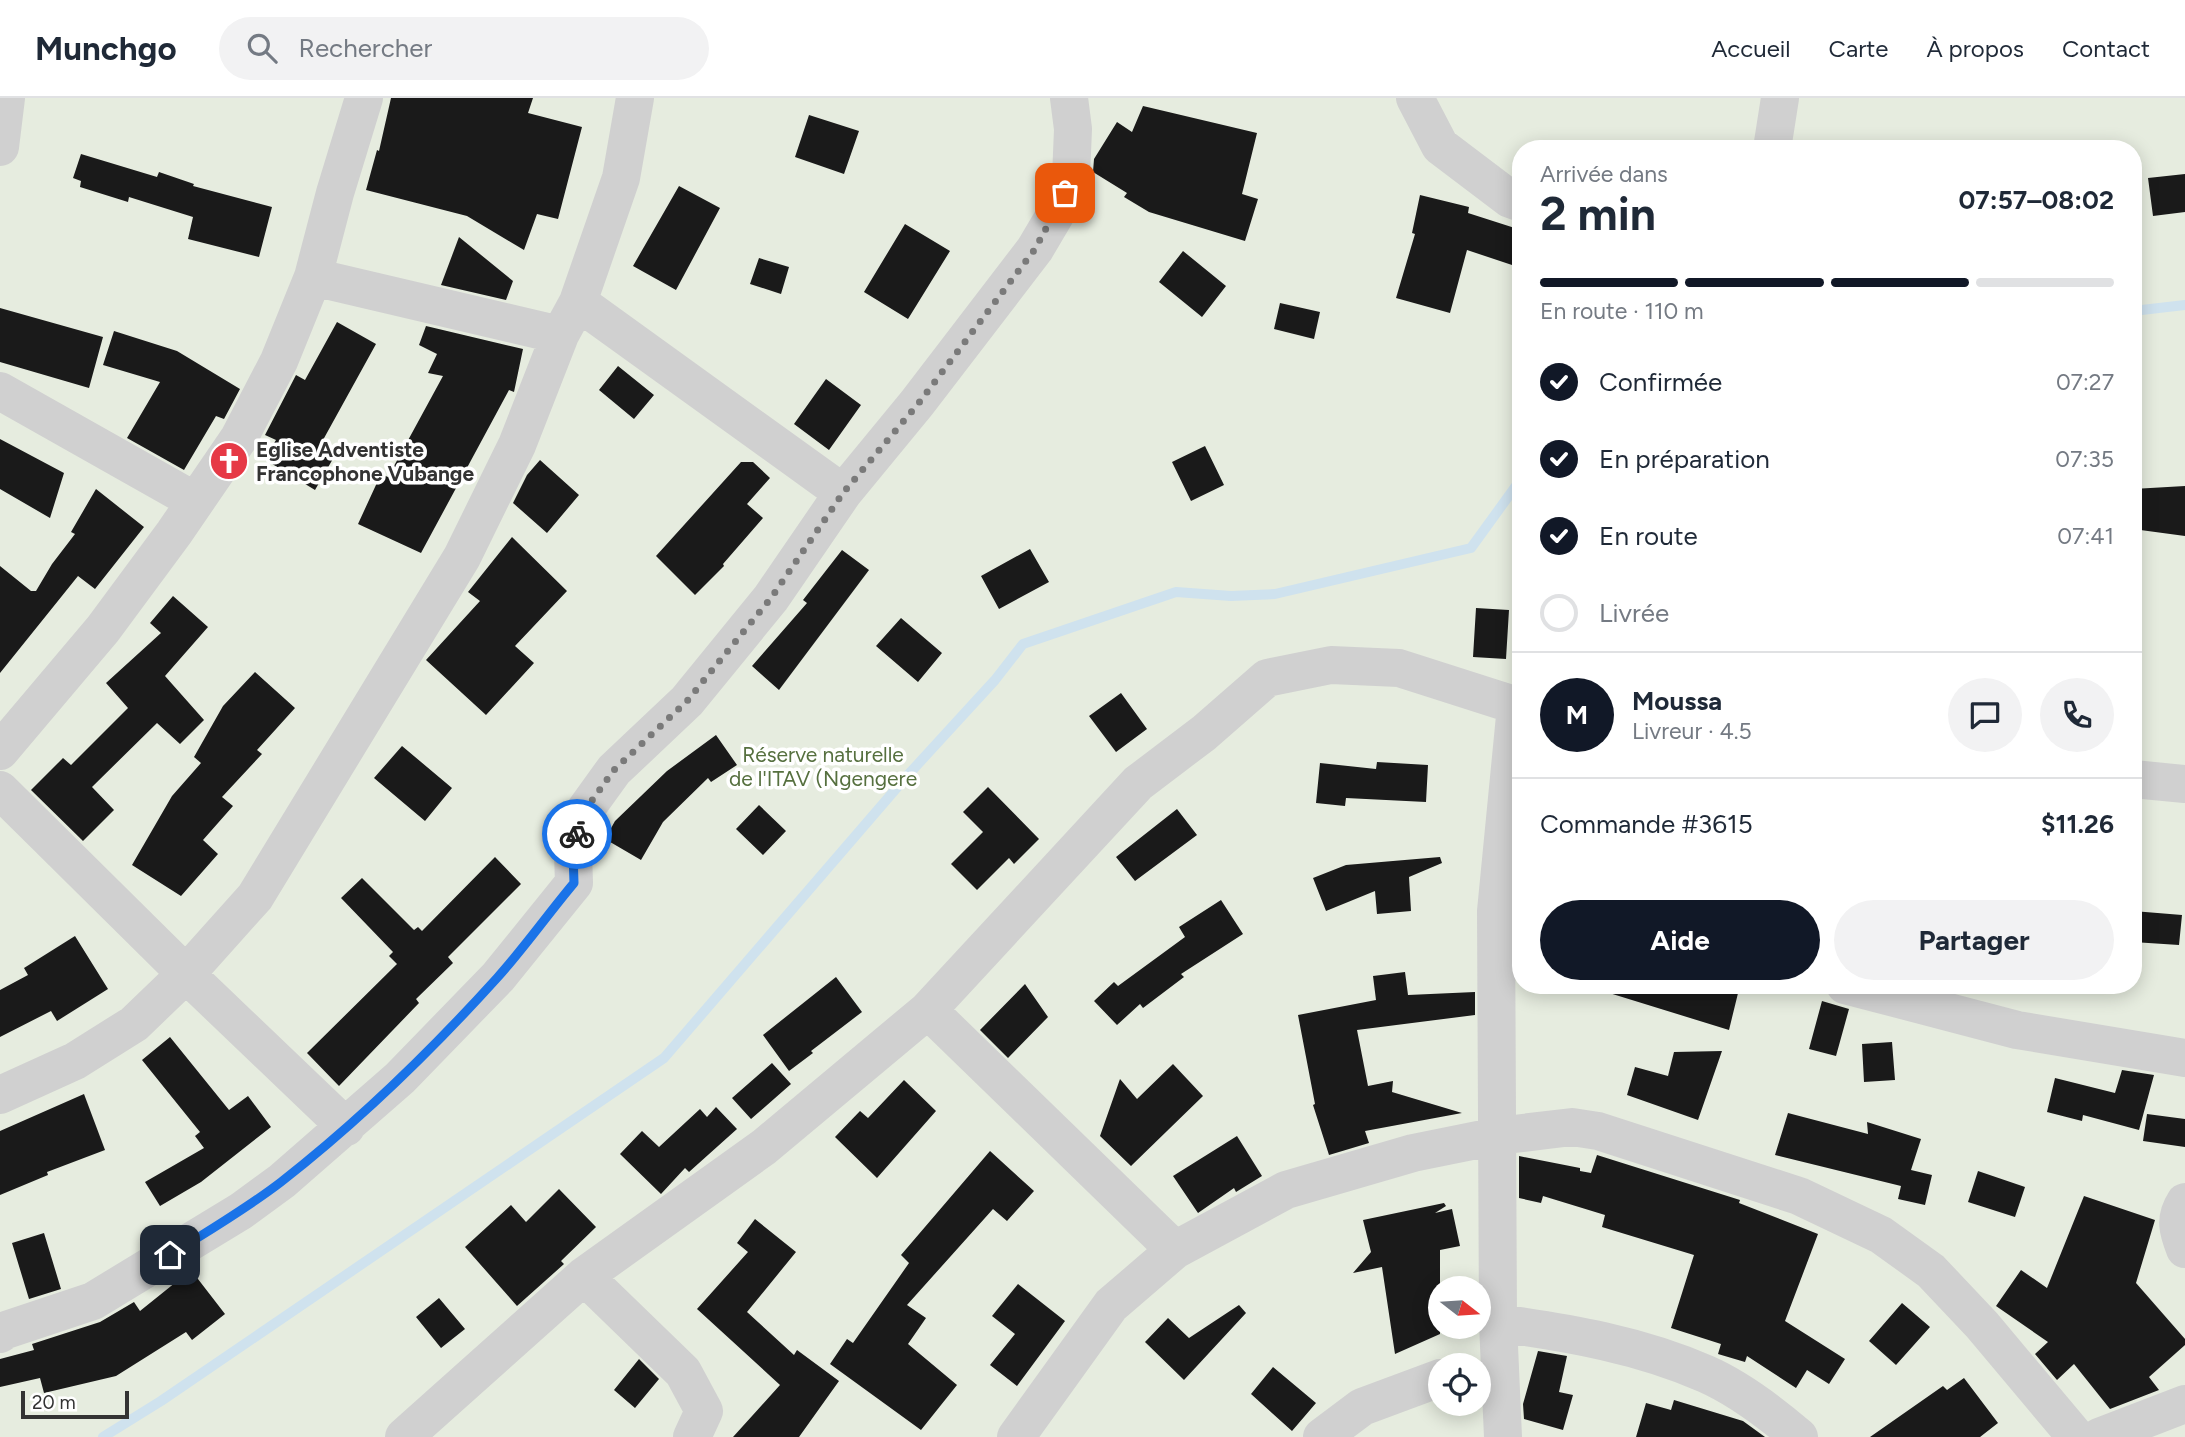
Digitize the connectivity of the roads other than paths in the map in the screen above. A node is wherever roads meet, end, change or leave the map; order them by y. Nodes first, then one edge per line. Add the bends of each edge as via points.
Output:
1 (6, 98) edge
2 (364, 98) edge
3 (635, 98) edge
4 (1069, 98) edge
5 (1415, 98) edge
6 (1780, 98) edge
7 (1773, 140) edge
8 (0, 147) edge
9 (1512, 200) edge
10 (313, 277) junction
11 (578, 302) junction
12 (559, 335) junction
13 (0, 391) edge
14 (843, 493) junction
15 (195, 501) junction
16 (1512, 704) edge
17 (0, 751) edge
18 (2142, 780) edge
19 (2185, 784) edge
20 (0, 790) edge
21 (1512, 838) edge
22 (1508, 913) edge
23 (186, 974) junction
24 (1879, 994) edge
25 (928, 1010) junction
26 (2185, 1058) edge
27 (0, 1095) edge
28 (346, 1126) junction
29 (1497, 1136) junction
30 (2185, 1202) edge
31 (2185, 1249) edge
32 (1175, 1250) junction
33 (584, 1276) junction
34 (1498, 1323) junction
35 (2, 1327) edge
36 (1491, 1367) edge
37 (1491, 1378) edge
38 (1428, 1382) edge
39 (2185, 1404) edge
40 (1027, 1434) edge
41 (404, 1437) edge
42 (692, 1437) edge
43 (1322, 1437) edge
44 (1503, 1437) edge
45 (1799, 1437) edge
46 (2076, 1437) edge
47 (2099, 1437) edge

1 - 8 street
2 - 10 street
3 - 11 street via 621,178
4 - 14 street via 1072,177 1058,210 1035,249 918,404
5 - 9 street via 1440,146
6 - 7 street
10 - 12 street
10 - 15 street via 279,361 239,438
11 - 12 street
11 - 14 street
12 - 23 street via 517,445 462,557 255,897
13 - 15 street
14 - 28 street via 771,598 687,701 614,770 583,813 573,853 574,883 498,977 400,1078
15 - 17 street via 103,629
16 - 25 street via 1399,668 1331,665 1267,678 1138,783
18 - 19 street
20 - 23 street
21 - 22 street
22 - 29 street
23 - 27 street via 134,1024 75,1061
23 - 28 street
24 - 26 street via 2017,1030
25 - 32 street
25 - 33 street via 764,1147
28 - 35 street via 241,1211 147,1270 93,1301
29 - 32 street via 1413,1153 1286,1190
29 - 34 street
29 - 46 street via 1572,1127 1598,1131 1799,1196 1881,1236 1931,1271
30 - 31 street via 2177,1229
32 - 40 street via 1111,1305
33 - 41 street
33 - 42 street via 683,1372 704,1411
34 - 36 street
34 - 45 street via 1630,1347 1707,1374 1750,1399
37 - 44 street
38 - 43 street via 1362,1407
39 - 47 street

